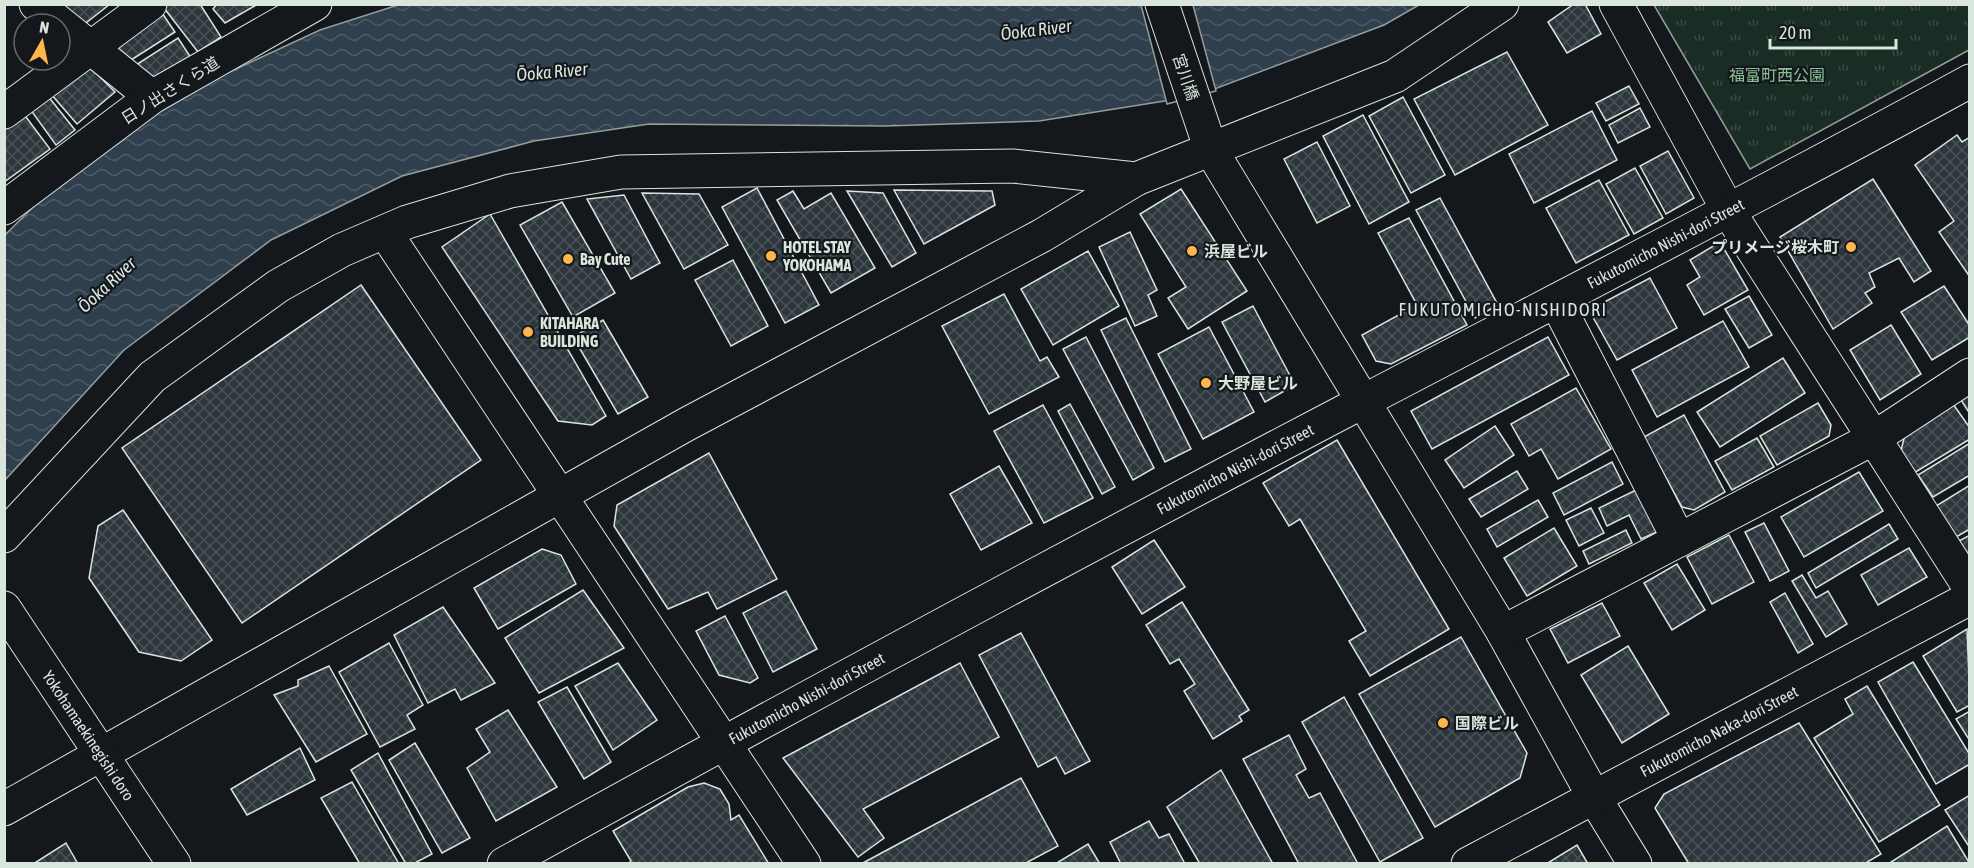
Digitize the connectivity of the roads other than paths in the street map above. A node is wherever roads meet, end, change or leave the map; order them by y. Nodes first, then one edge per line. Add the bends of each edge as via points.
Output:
1 (36, 4) edge
2 (150, 4) edge
3 (315, 4) edge
4 (1162, 4) edge
5 (1502, 4) edge
6 (1616, 4) edge
7 (90, 47) junction
8 (1970, 81) edge
9 (152, 97) junction
10 (4, 112) edge
11 (1211, 150) junction
12 (1136, 179) junction
13 (4, 208) edge
14 (1729, 212) junction
15 (385, 232) junction
16 (1556, 302) junction
17 (1970, 375) edge
18 (1363, 402) junction
19 (1874, 438) junction
20 (559, 497) junction
21 (4, 536) edge
22 (1679, 540) junction
23 (1970, 588) edge
24 (1970, 598) edge
25 (4, 608) edge
26 (1503, 632) junction
27 (723, 742) junction
28 (103, 755) junction
29 (1594, 796) junction
30 (4, 809) edge
31 (174, 864) edge
32 (504, 864) edge
33 (804, 864) edge
34 (1468, 864) edge
35 (1635, 864) edge

1 - 7 street
2 - 7 street
3 - 9 street, 日ノ出さくら道
4 - 11 street, 宮川橋
5 - 11 street via 1395,76
6 - 14 street
7 - 9 street
7 - 10 street
8 - 14 street, Fukutomicho Nishi-dori Street
9 - 13 street, 日ノ出さくら道
11 - 12 street
11 - 18 street, 宮川橋
12 - 15 street via 1013,166 621,172 510,190
12 - 20 street via 1041,236
14 - 16 street, Fukutomicho Nishi-dori Street
14 - 19 street
15 - 20 street
15 - 21 street via 342,250 278,286 152,377
16 - 18 street, Fukutomicho Nishi-dori Street
16 - 22 street
17 - 19 street
18 - 26 street, 宮川橋
18 - 27 street, Fukutomicho Nishi-dori Street
19 - 22 street
19 - 23 street
20 - 27 street
20 - 28 street
22 - 26 street
24 - 29 street, Fukutomicho Naka-dori Street
25 - 28 street, Yokohamaekinegishi doro
26 - 29 street, 宮川橋
27 - 32 street, Fukutomicho Nishi-dori Street
27 - 33 street
28 - 30 street
28 - 31 street, Yokohamaekinegishi doro
29 - 34 street, Fukutomicho Naka-dori Street
29 - 35 street, 宮川橋

